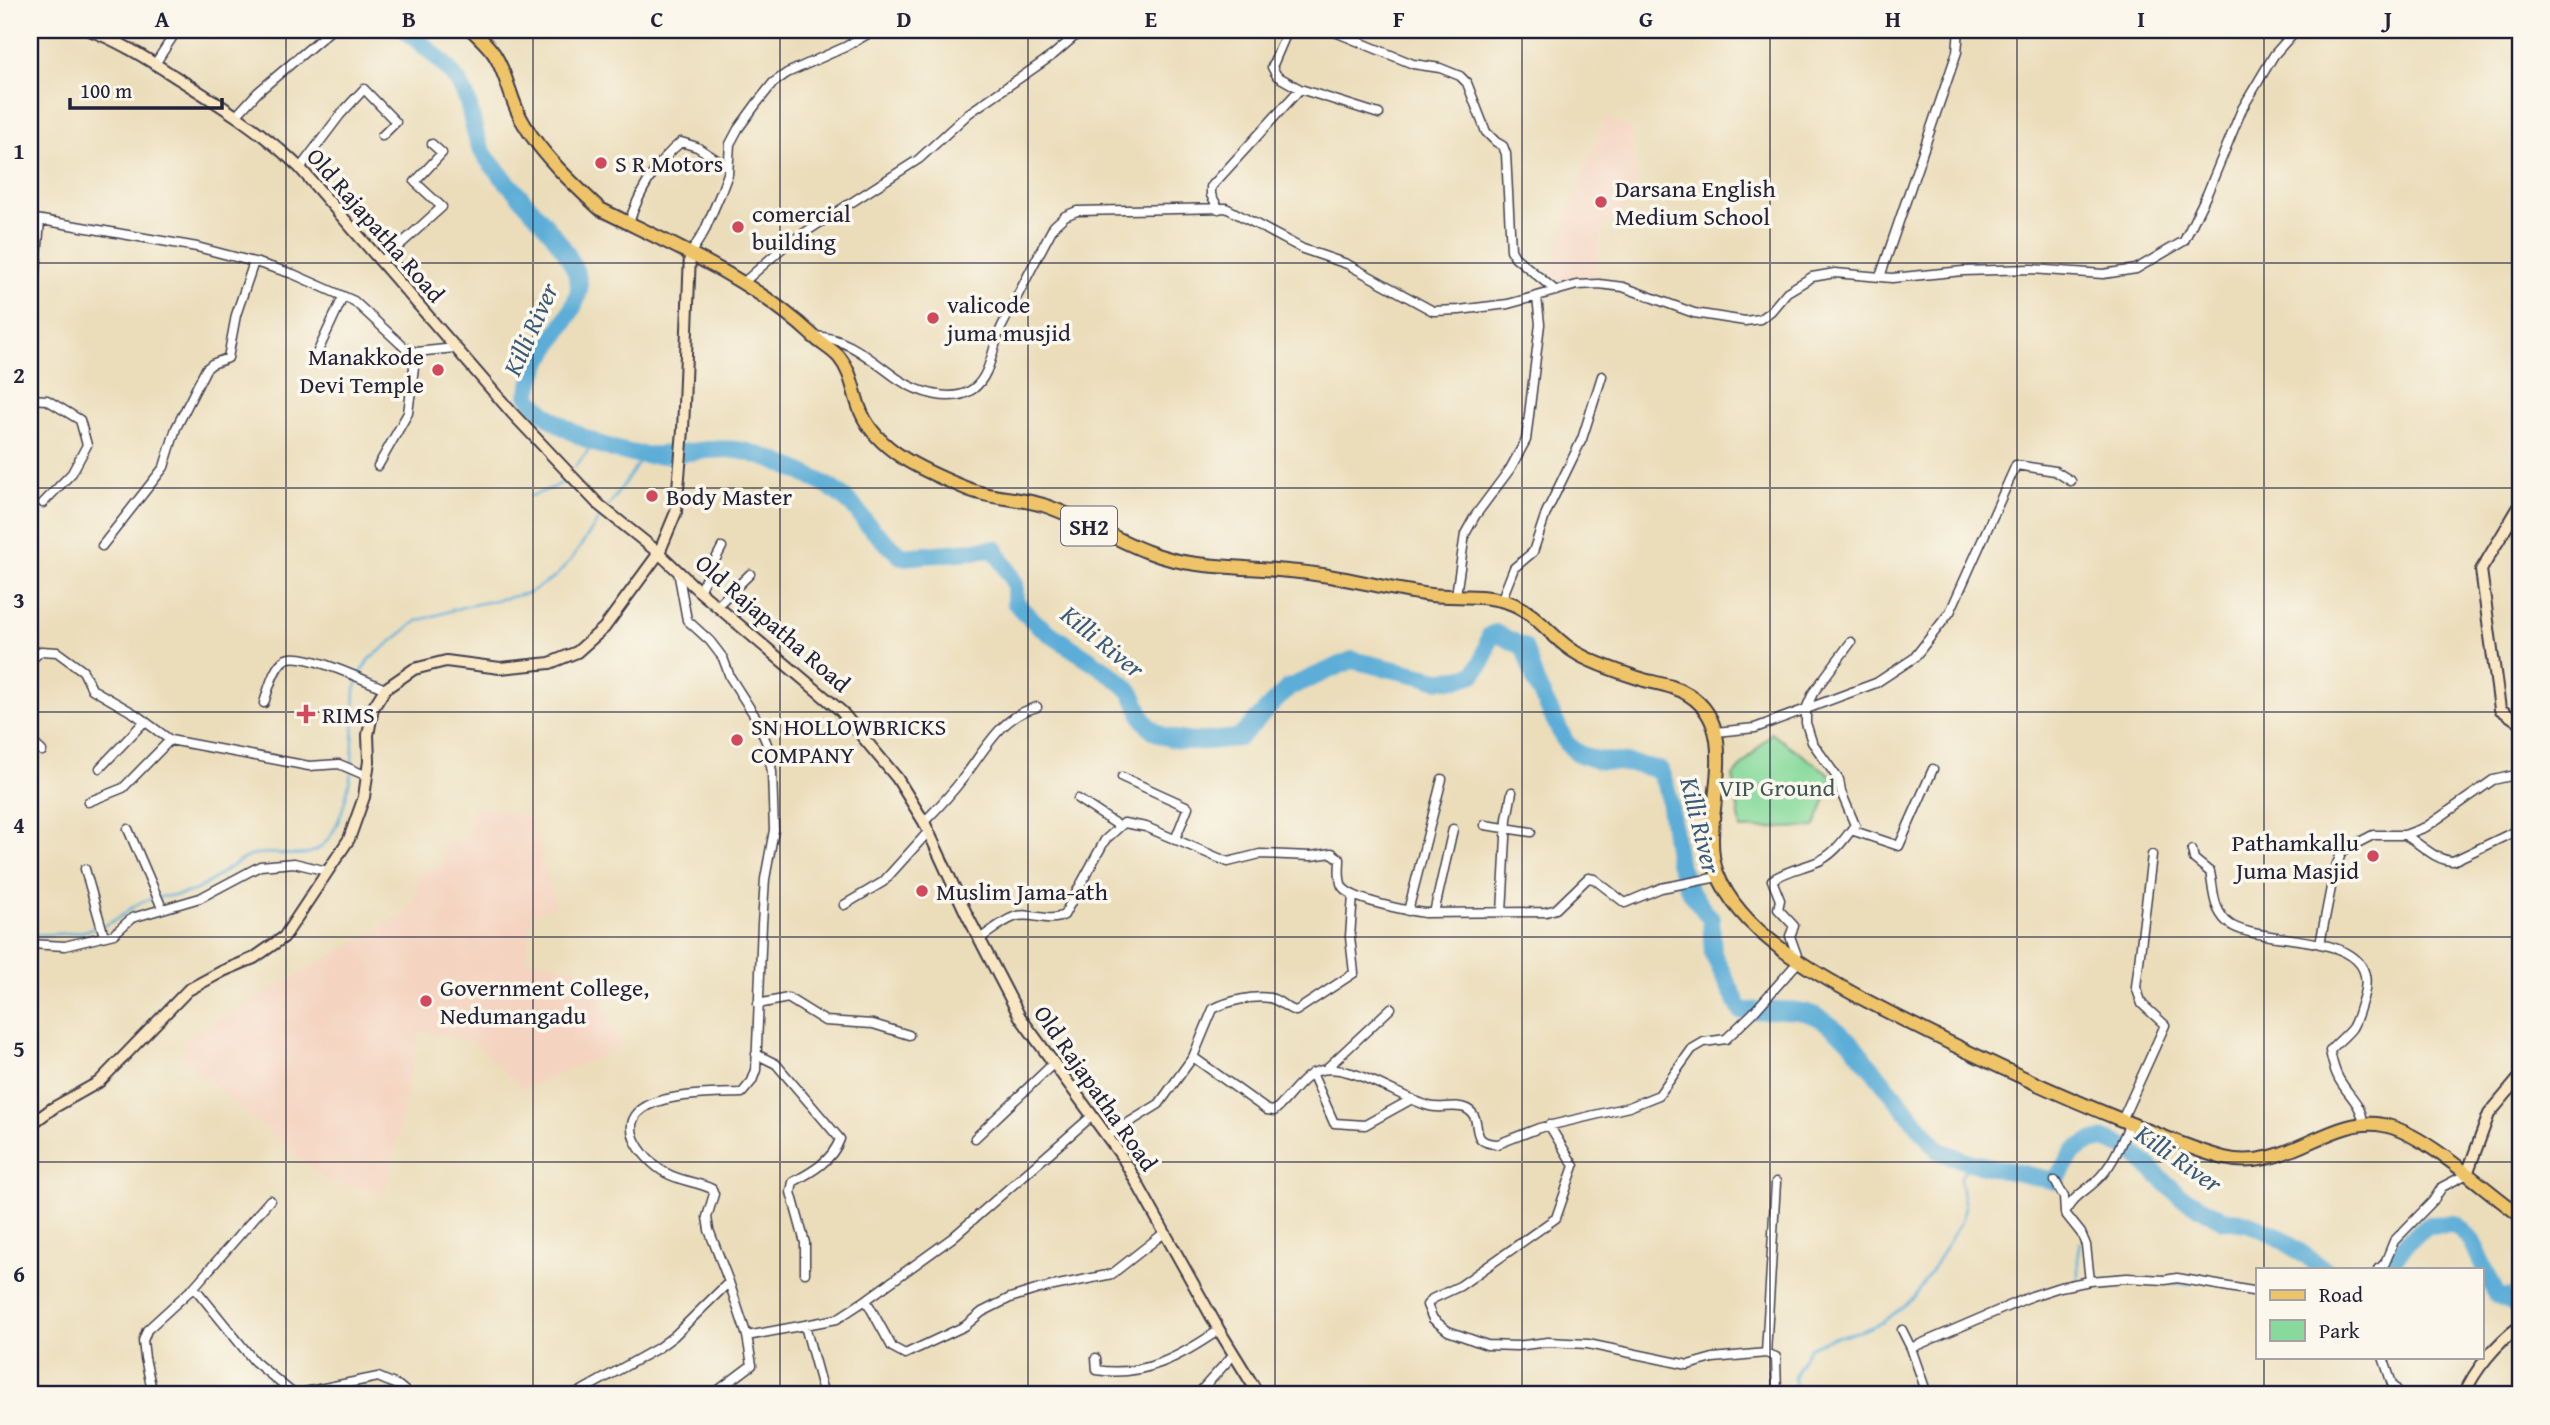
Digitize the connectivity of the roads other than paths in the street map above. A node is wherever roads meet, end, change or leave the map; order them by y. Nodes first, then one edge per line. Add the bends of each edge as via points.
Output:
1 (89, 30) edge
2 (177, 30) edge
3 (331, 30) edge
4 (472, 30) edge
5 (875, 30) edge
6 (1082, 30) edge
7 (1288, 30) edge
8 (1330, 30) edge
9 (1959, 30) edge
10 (2296, 30) edge
11 (155, 64) junction
12 (1300, 89) junction
13 (1378, 114) dead end
14 (237, 115) junction
15 (382, 136) dead end
16 (432, 144) dead end
17 (728, 167) junction
18 (300, 168) junction
19 (1219, 209) junction
20 (30, 218) edge
21 (40, 220) junction
22 (629, 223) junction
23 (690, 254) junction
24 (254, 262) junction
25 (382, 262) junction
26 (1880, 277) junction
27 (744, 282) junction
28 (30, 291) edge
29 (1556, 291) junction
30 (343, 297) junction
31 (1536, 297) junction
32 (813, 336) junction
33 (455, 348) junction
34 (416, 352) junction
35 (312, 364) dead end
36 (1602, 376) dead end
37 (30, 399) edge
38 (378, 466) dead end
39 (2071, 481) dead end
40 (43, 503) dead end
41 (2520, 505) edge
42 (102, 547) dead end
43 (722, 547) dead end
44 (659, 552) junction
45 (677, 568) junction
46 (750, 574) dead end
47 (699, 591) junction
48 (1456, 594) junction
49 (1501, 601) junction
50 (717, 606) junction
51 (1852, 642) dead end
52 (30, 661) edge
53 (385, 689) junction
54 (264, 703) dead end
55 (1037, 708) dead end
56 (1805, 709) junction
57 (145, 721) junction
58 (2520, 723) edge
59 (1716, 732) junction
60 (30, 740) edge
61 (170, 740) junction
62 (42, 751) dead end
63 (100, 768) dead end
64 (1933, 769) dead end
65 (2520, 774) edge
66 (367, 776) junction
67 (1122, 776) dead end
68 (1441, 779) dead end
69 (1512, 792) dead end
70 (1078, 799) dead end
71 (88, 802) dead end
72 (1485, 825) dead end
73 (1119, 826) junction
74 (927, 827) junction
75 (1507, 827) junction
76 (128, 829) dead end
77 (2520, 829) edge
78 (1453, 830) dead end
79 (1851, 830) junction
80 (1531, 832) dead end
81 (2405, 835) junction
82 (1175, 840) junction
83 (2192, 850) dead end
84 (2152, 855) dead end
85 (85, 869) dead end
86 (327, 872) junction
87 (1718, 877) junction
88 (1353, 895) junction
89 (844, 905) dead end
90 (162, 908) junction
91 (1408, 911) junction
92 (1434, 913) junction
93 (1502, 913) junction
94 (104, 936) junction
95 (981, 938) junction
96 (30, 944) edge
97 (2320, 944) junction
98 (1799, 961) junction
99 (758, 1004) junction
100 (1391, 1008) dead end
101 (909, 1035) dead end
102 (756, 1054) junction
103 (1193, 1057) junction
104 (1054, 1063) junction
105 (1326, 1069) junction
106 (1312, 1073) junction
107 (2520, 1077) edge
108 (1412, 1098) junction
109 (1092, 1116) junction
110 (2126, 1121) junction
111 (2364, 1124) junction
112 (30, 1125) edge
113 (1549, 1125) junction
114 (1107, 1136) junction
115 (975, 1138) dead end
116 (2467, 1174) junction
117 (2055, 1181) dead end
118 (1776, 1182) dead end
119 (270, 1200) dead end
120 (2065, 1213) junction
121 (2520, 1215) edge
122 (1164, 1233) junction
123 (2380, 1268) edge
124 (806, 1273) dead end
125 (2090, 1281) junction
126 (730, 1282) junction
127 (194, 1287) junction
128 (2256, 1292) edge
129 (866, 1300) junction
130 (805, 1326) junction
131 (2520, 1326) edge
132 (1219, 1330) junction
133 (1902, 1330) dead end
134 (747, 1336) junction
135 (1911, 1348) junction
136 (1766, 1353) junction
137 (1234, 1354) junction
138 (1096, 1358) dead end
139 (2383, 1358) edge
140 (295, 1394) edge
141 (153, 1395) edge
142 (410, 1395) edge
143 (574, 1395) edge
144 (712, 1395) edge
145 (827, 1395) edge
146 (1197, 1395) edge
147 (1259, 1395) edge
148 (1777, 1395) edge
149 (1925, 1395) edge
150 (2401, 1395) edge
151 (2464, 1395) edge

1 - 11 main road, Old Rajapatha Road
2 - 11 street
3 - 14 street
4 - 22 main road, SH2 via 494,54 512,101 538,144 600,209
5 - 17 street via 773,83 738,129 730,144
6 - 27 street via 969,113 919,159 787,244
7 - 12 street via 1272,68
8 - 29 street via 1413,64 1440,68 1467,82 1486,132 1506,154 1511,250
9 - 26 street via 1957,52
10 - 26 street via 2274,55 2242,109 2190,230 2168,251 2136,269 2103,274 2031,269
11 - 14 main road, Old Rajapatha Road
12 - 13 street
12 - 19 street via 1211,187
14 - 18 main road, Old Rajapatha Road
15 - 18 street via 396,121 364,89
16 - 25 street via 442,153 415,182 442,207
17 - 22 street via 681,142 635,203
17 - 23 street via 704,232
18 - 25 main road, Old Rajapatha Road
19 - 31 street via 1226,208 1304,249 1347,264 1433,311
19 - 32 street via 1077,211 1065,216 1054,226 1001,328 985,374 965,393 931,394 908,386 846,343
20 - 21 street
21 - 24 street via 197,247
21 - 28 street via 35,282
22 - 23 main road, SH2
23 - 27 main road, SH2
23 - 44 main road via 676,512
24 - 30 street
24 - 42 street via 236,315 228,358 206,369 176,428 164,467
25 - 33 main road, Old Rajapatha Road
26 - 29 street via 1835,273 1812,277 1787,292 1760,319 1745,321 1694,313 1623,287 1577,285
27 - 32 main road, SH2
29 - 31 street
30 - 34 street
30 - 35 street
31 - 48 street via 1540,324 1526,439 1465,534
32 - 48 main road, SH2 via 838,356 852,378 861,413 880,440 906,460 980,494 1047,506 1149,553 1188,564 1307,572 1424,594
33 - 34 street
33 - 44 main road, Old Rajapatha Road via 598,505
34 - 38 street via 408,414
36 - 49 street via 1582,439 1546,513 1533,552 1514,568
37 - 40 street via 47,400 80,420 87,445 72,473
39 - 56 street via 2055,471 2016,466 1950,612 1914,658 1876,683
41 - 58 main road via 2481,570 2500,709
43 - 47 street
44 - 45 main road, Old Rajapatha Road
44 - 53 main road via 604,628 577,652 550,663 500,668 446,661 414,669
45 - 47 main road, Old Rajapatha Road
45 - 99 street via 687,620 723,658 767,744 774,830 765,879
46 - 50 street
47 - 50 main road, Old Rajapatha Road
48 - 49 main road, SH2
49 - 59 main road, SH2 via 1531,615 1576,654 1695,698 1709,713
50 - 74 main road, Old Rajapatha Road via 841,711 897,778
51 - 56 street
52 - 57 street via 41,651 57,652 83,671 92,689
53 - 54 street via 300,658 287,659 279,666
53 - 66 main road via 373,708
55 - 74 street via 1020,713 992,737
56 - 59 street via 1755,728
56 - 79 street via 1812,742 1839,780 1855,825
57 - 61 street
57 - 63 street
59 - 87 main road, SH2 via 1712,857
60 - 62 street
61 - 66 street via 309,766 339,764
61 - 71 street via 123,788
64 - 79 street via 1899,845
65 - 81 street via 2493,780 2426,827
66 - 86 main road via 349,839
67 - 82 street via 1188,807
68 - 91 street
69 - 75 street
70 - 73 street
72 - 75 street
73 - 82 street via 1132,822
73 - 95 street via 1105,840 1063,915 1054,920 1014,917
74 - 89 street via 883,882
74 - 95 main road, Old Rajapatha Road
75 - 80 street
75 - 93 street
76 - 90 street
77 - 81 street via 2453,860 2443,860
78 - 92 street
79 - 98 street via 1830,854 1772,880 1780,900 1778,909 1794,926 1790,936
81 - 97 street via 2373,835 2342,850
82 - 88 street via 1228,862 1260,855 1332,853 1340,859 1340,883
83 - 97 street via 2194,859 2210,872 2214,901 2229,924
84 - 110 street via 2136,987 2142,1004 2165,1025
85 - 94 street
86 - 90 street via 294,863 260,866 200,898
86 - 112 main road via 284,937 254,958 188,990 99,1082
87 - 93 street via 1661,888 1625,903 1594,879 1583,880 1556,909
87 - 98 main road, SH2 via 1747,916
88 - 91 street
88 - 103 street via 1350,937 1354,973 1296,1011 1272,998 1252,998 1213,1009
90 - 94 street via 132,918 114,934
91 - 92 street
92 - 93 street
94 - 96 street via 65,946
95 - 104 main road, Old Rajapatha Road via 1020,1017
97 - 111 street via 2342,950 2357,960 2364,972 2366,987 2352,1028 2330,1051 2340,1081 2353,1095
98 - 110 main road, SH2 via 1918,1027
98 - 113 street via 1726,1039 1692,1049 1659,1095 1629,1107
99 - 101 street via 788,998 825,1021 873,1024
99 - 102 street
100 - 105 street
102 - 124 street via 776,1064 840,1139 817,1170 793,1182
102 - 126 street via 756,1070 742,1093 651,1102 634,1118 632,1130 640,1150 666,1173 712,1189 709,1230
103 - 106 street via 1271,1111
103 - 114 street via 1159,1104
104 - 109 main road, Old Rajapatha Road
104 - 115 street
105 - 106 street
105 - 108 street via 1360,1075
106 - 108 street via 1334,1123 1365,1125
107 - 116 main road via 2489,1114
108 - 113 street via 1429,1106 1466,1108 1478,1136 1491,1144
109 - 114 main road, Old Rajapatha Road
109 - 129 street via 952,1238
110 - 111 main road, SH2 via 2206,1152 2246,1161 2271,1158
110 - 120 street via 2115,1155
111 - 116 main road, SH2 via 2381,1124 2409,1134
113 - 136 street via 1573,1166 1556,1218 1460,1286 1432,1299 1427,1310 1433,1319 1448,1331 1487,1345 1588,1345 1688,1365
114 - 122 main road, Old Rajapatha Road
116 - 121 main road, SH2
116 - 123 street via 2442,1187 2394,1241
117 - 120 street via 2064,1197
118 - 136 street
119 - 127 street
120 - 125 street via 2086,1245
122 - 129 street via 1112,1274 1010,1298 965,1326 905,1354 892,1347
122 - 132 main road, Old Rajapatha Road
125 - 128 street via 2177,1278
125 - 135 street via 2032,1296
126 - 134 street
126 - 143 street via 658,1348
127 - 140 street via 254,1361
127 - 141 street via 147,1329 145,1359
129 - 130 street via 837,1319
130 - 134 street
130 - 145 street
131 - 151 main road via 2486,1361
132 - 137 main road, Old Rajapatha Road
132 - 138 street via 1195,1347 1141,1369 1097,1370
133 - 135 street
134 - 144 street via 752,1366
135 - 149 street
136 - 148 street via 1776,1357
137 - 146 street
137 - 147 main road, Old Rajapatha Road
139 - 150 street
140 - 142 street via 377,1377

